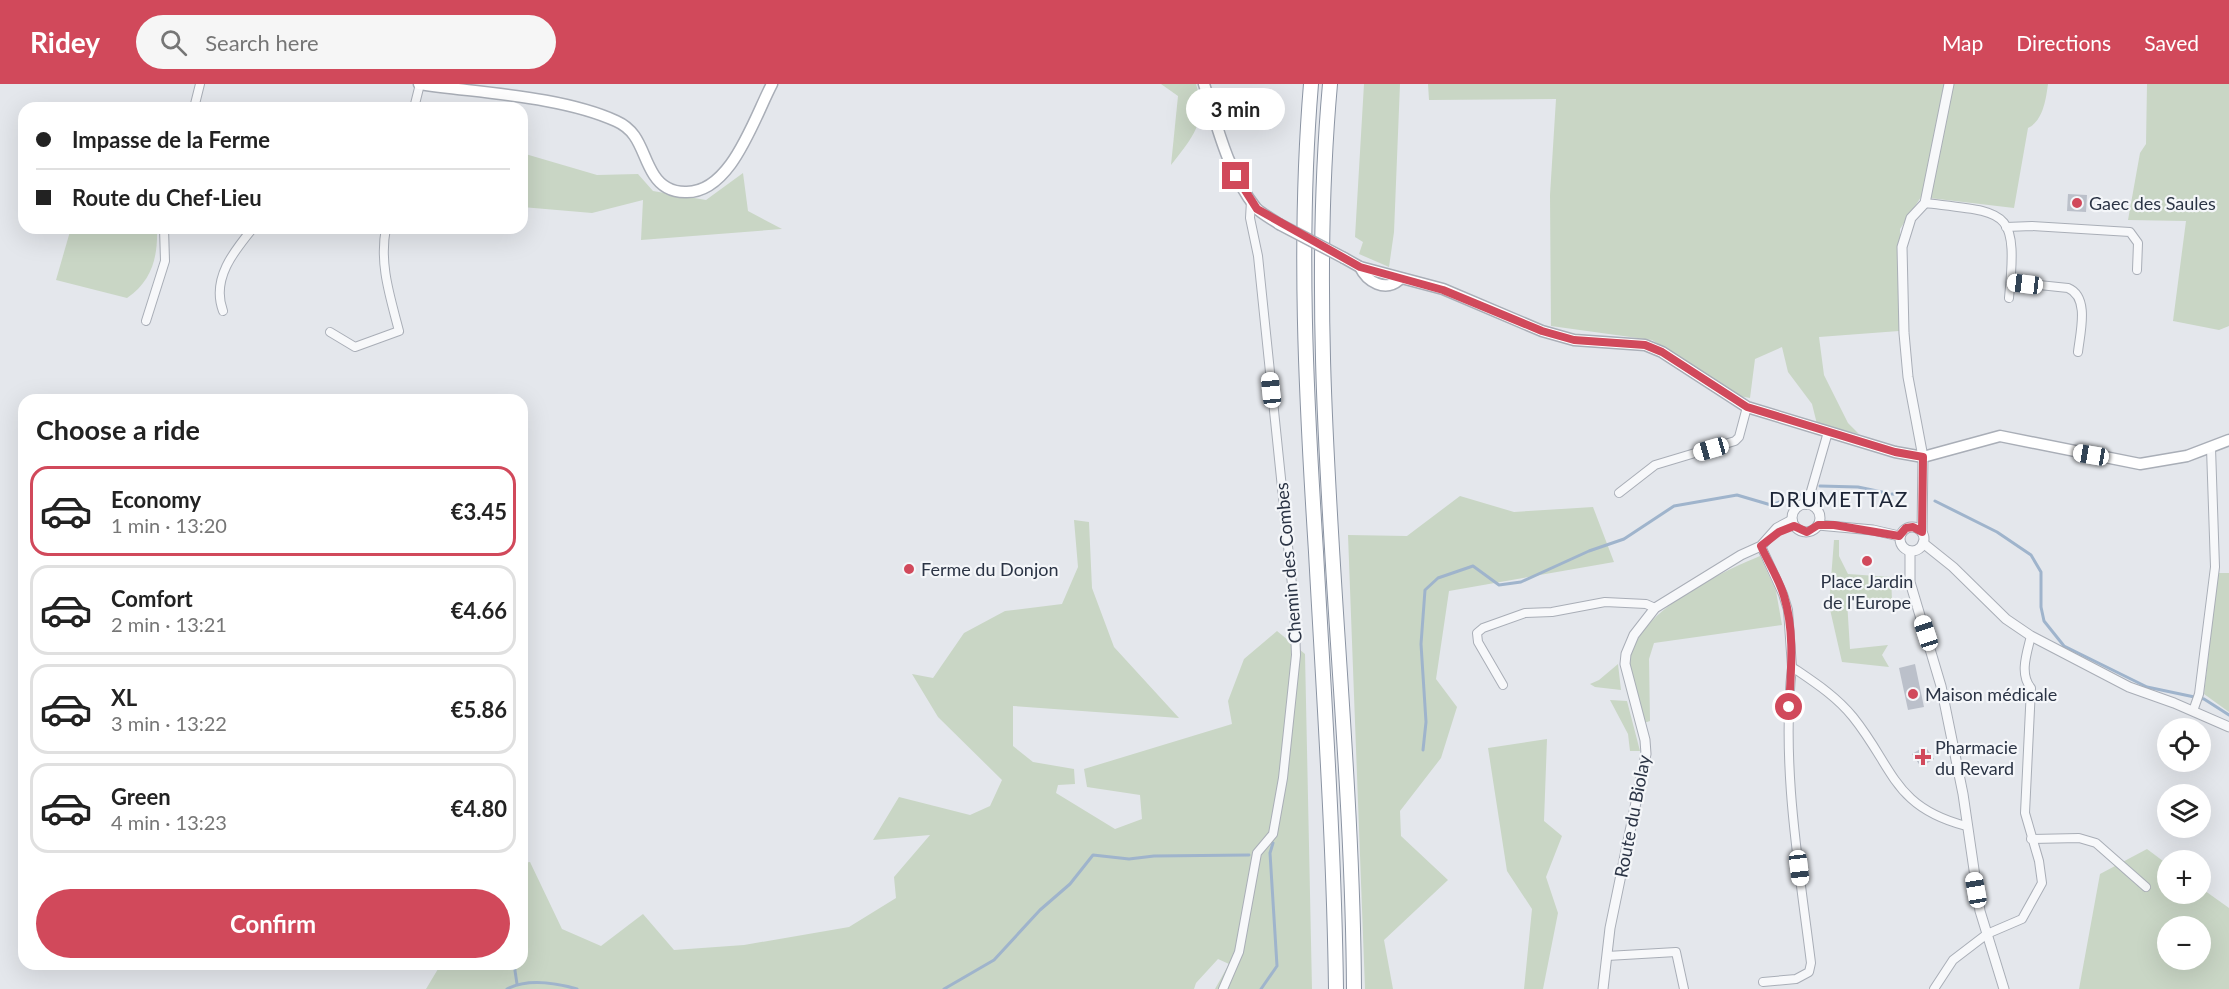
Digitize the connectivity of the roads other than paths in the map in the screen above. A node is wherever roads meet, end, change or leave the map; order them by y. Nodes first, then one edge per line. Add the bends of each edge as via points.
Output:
1 (200, 84) edge
2 (419, 84) edge
3 (772, 84) edge
4 (1204, 84) edge
5 (1311, 84) edge
6 (1330, 84) edge
7 (1949, 84) edge
8 (196, 102) edge
9 (415, 102) edge
10 (1251, 199) junction
11 (1925, 203) junction
12 (2006, 227) junction
13 (164, 234) edge
14 (248, 234) edge
15 (385, 234) edge
16 (2137, 270) dead end
17 (2011, 282) junction
18 (2009, 298) dead end
19 (223, 310) dead end
20 (146, 321) dead end
21 (330, 332) dead end
22 (2078, 352) dead end
23 (1747, 407) junction
24 (1828, 432) junction
25 (2229, 440) edge
26 (2211, 448) junction
27 (1923, 457) junction
28 (1619, 493) dead end
29 (1807, 505) junction
30 (1922, 507) junction
31 (1819, 522) junction
32 (1793, 523) junction
33 (1913, 527) junction
34 (1901, 534) junction
35 (1923, 538) junction
36 (1761, 546) junction
37 (1908, 550) junction
38 (1654, 608) junction
39 (2031, 636) junction
40 (1792, 667) junction
41 (1503, 685) dead end
42 (2195, 707) junction
43 (2229, 727) edge
44 (1966, 826) junction
45 (2031, 838) junction
46 (2146, 887) dead end
47 (1987, 934) junction
48 (1607, 956) junction
49 (1763, 982) dead end
50 (1223, 989) edge
51 (1336, 989) edge
52 (1354, 989) edge
53 (1603, 989) edge
54 (1684, 989) edge
55 (1934, 989) edge
56 (2004, 989) edge

1 - 8 street
2 - 3 main road via 552,103 616,121 637,138 657,180 669,189 686,192 705,189 724,172
2 - 9 street
4 - 10 main road via 1232,167
5 - 51 highway via 1305,189 1306,361 1328,753
6 - 52 highway via 1323,254 1326,420 1344,707
7 - 11 street
10 - 23 main road, bridge via 1257,209 1279,224 1360,267 1364,276 1374,282 1388,285 1400,279 1443,290 1542,331 1574,340 1645,345
10 - 50 street, Chemin des Combes via 1250,218 1258,256 1294,604 1296,655 1273,834 1257,853 1239,952
11 - 12 street via 1986,210 2000,217
11 - 27 street via 1911,218 1902,247 1908,377
12 - 16 street via 2130,232 2138,243
12 - 17 street via 2013,252
13 - 20 street via 165,261
14 - 19 street via 222,276 219,290
15 - 21 street via 383,271 399,331 355,347
17 - 18 street
17 - 22 street via 2074,291 2081,305
23 - 24 main road
23 - 28 street via 1735,441 1655,465
24 - 27 main road
24 - 29 street
25 - 26 main road
26 - 27 main road via 2140,464 2000,436
26 - 42 street via 2216,567
27 - 30 street
29 - 31 street via 1817,511
29 - 32 street via 1796,509
30 - 33 street
30 - 35 street
31 - 32 street via 1807,532
31 - 34 street
32 - 36 street, Route du Biolay
33 - 34 street
33 - 35 street
34 - 37 street via 1900,544
35 - 37 street via 1918,549
35 - 39 street via 1998,612
36 - 38 street, Route du Biolay
36 - 40 street via 1788,610
37 - 44 street via 1910,582 1941,686
38 - 41 street via 1605,602 1525,613 1483,628 1478,633 1478,642
38 - 48 street, Route du Biolay via 1634,635 1626,654 1626,677 1646,754
39 - 42 street via 2129,687
39 - 45 street via 2024,672 2031,688 2025,813
40 - 44 street via 1831,694 1853,718 1910,799 1934,815
40 - 49 street via 1789,707 1793,792 1811,963 1809,972 1796,979
42 - 43 street
44 - 47 street
45 - 46 street via 2079,838 2096,843
45 - 47 street via 2042,883 2022,919
47 - 55 street via 1953,960
47 - 56 street
48 - 53 street, Route du Biolay
48 - 54 street via 1676,952

